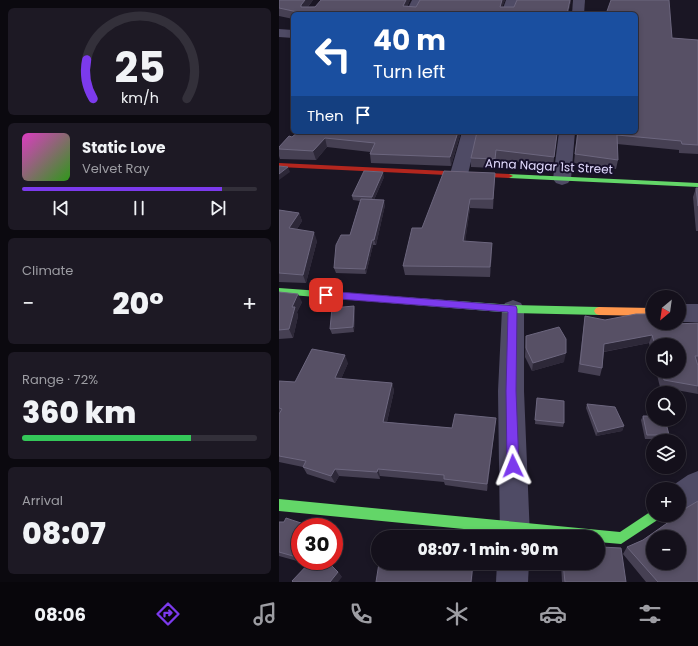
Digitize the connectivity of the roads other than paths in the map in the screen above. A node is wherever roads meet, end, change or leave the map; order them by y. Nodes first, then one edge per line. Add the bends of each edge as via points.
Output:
1 (418, 0) edge
2 (512, 0) edge
3 (579, 0) edge
4 (412, 12) edge
5 (508, 12) edge
6 (578, 12) edge
7 (279, 33) edge
8 (291, 34) edge
9 (469, 134) edge
10 (567, 134) edge
11 (279, 165) edge
12 (459, 174) junction
13 (562, 179) junction
14 (698, 185) edge
15 (279, 292) edge
16 (513, 309) junction
17 (646, 312) edge
18 (686, 313) edge
19 (698, 314) edge
20 (698, 485) edge
21 (686, 493) edge
22 (279, 505) edge
23 (646, 521) edge
24 (498, 530) edge
25 (515, 530) edge
26 (605, 537) edge
27 (513, 570) edge
28 (512, 582) edge

1 - 4 street
2 - 5 street
3 - 6 street
7 - 8 street
9 - 12 street
10 - 13 street
11 - 12 street, Anna Nagar 1st Street
12 - 13 street, Anna Nagar 1st Street
13 - 14 street, Anna Nagar 1st Street
15 - 16 street
16 - 17 street
16 - 25 street via 511,391
18 - 19 street
20 - 21 street
22 - 24 street
23 - 26 street via 621,538
27 - 28 street

